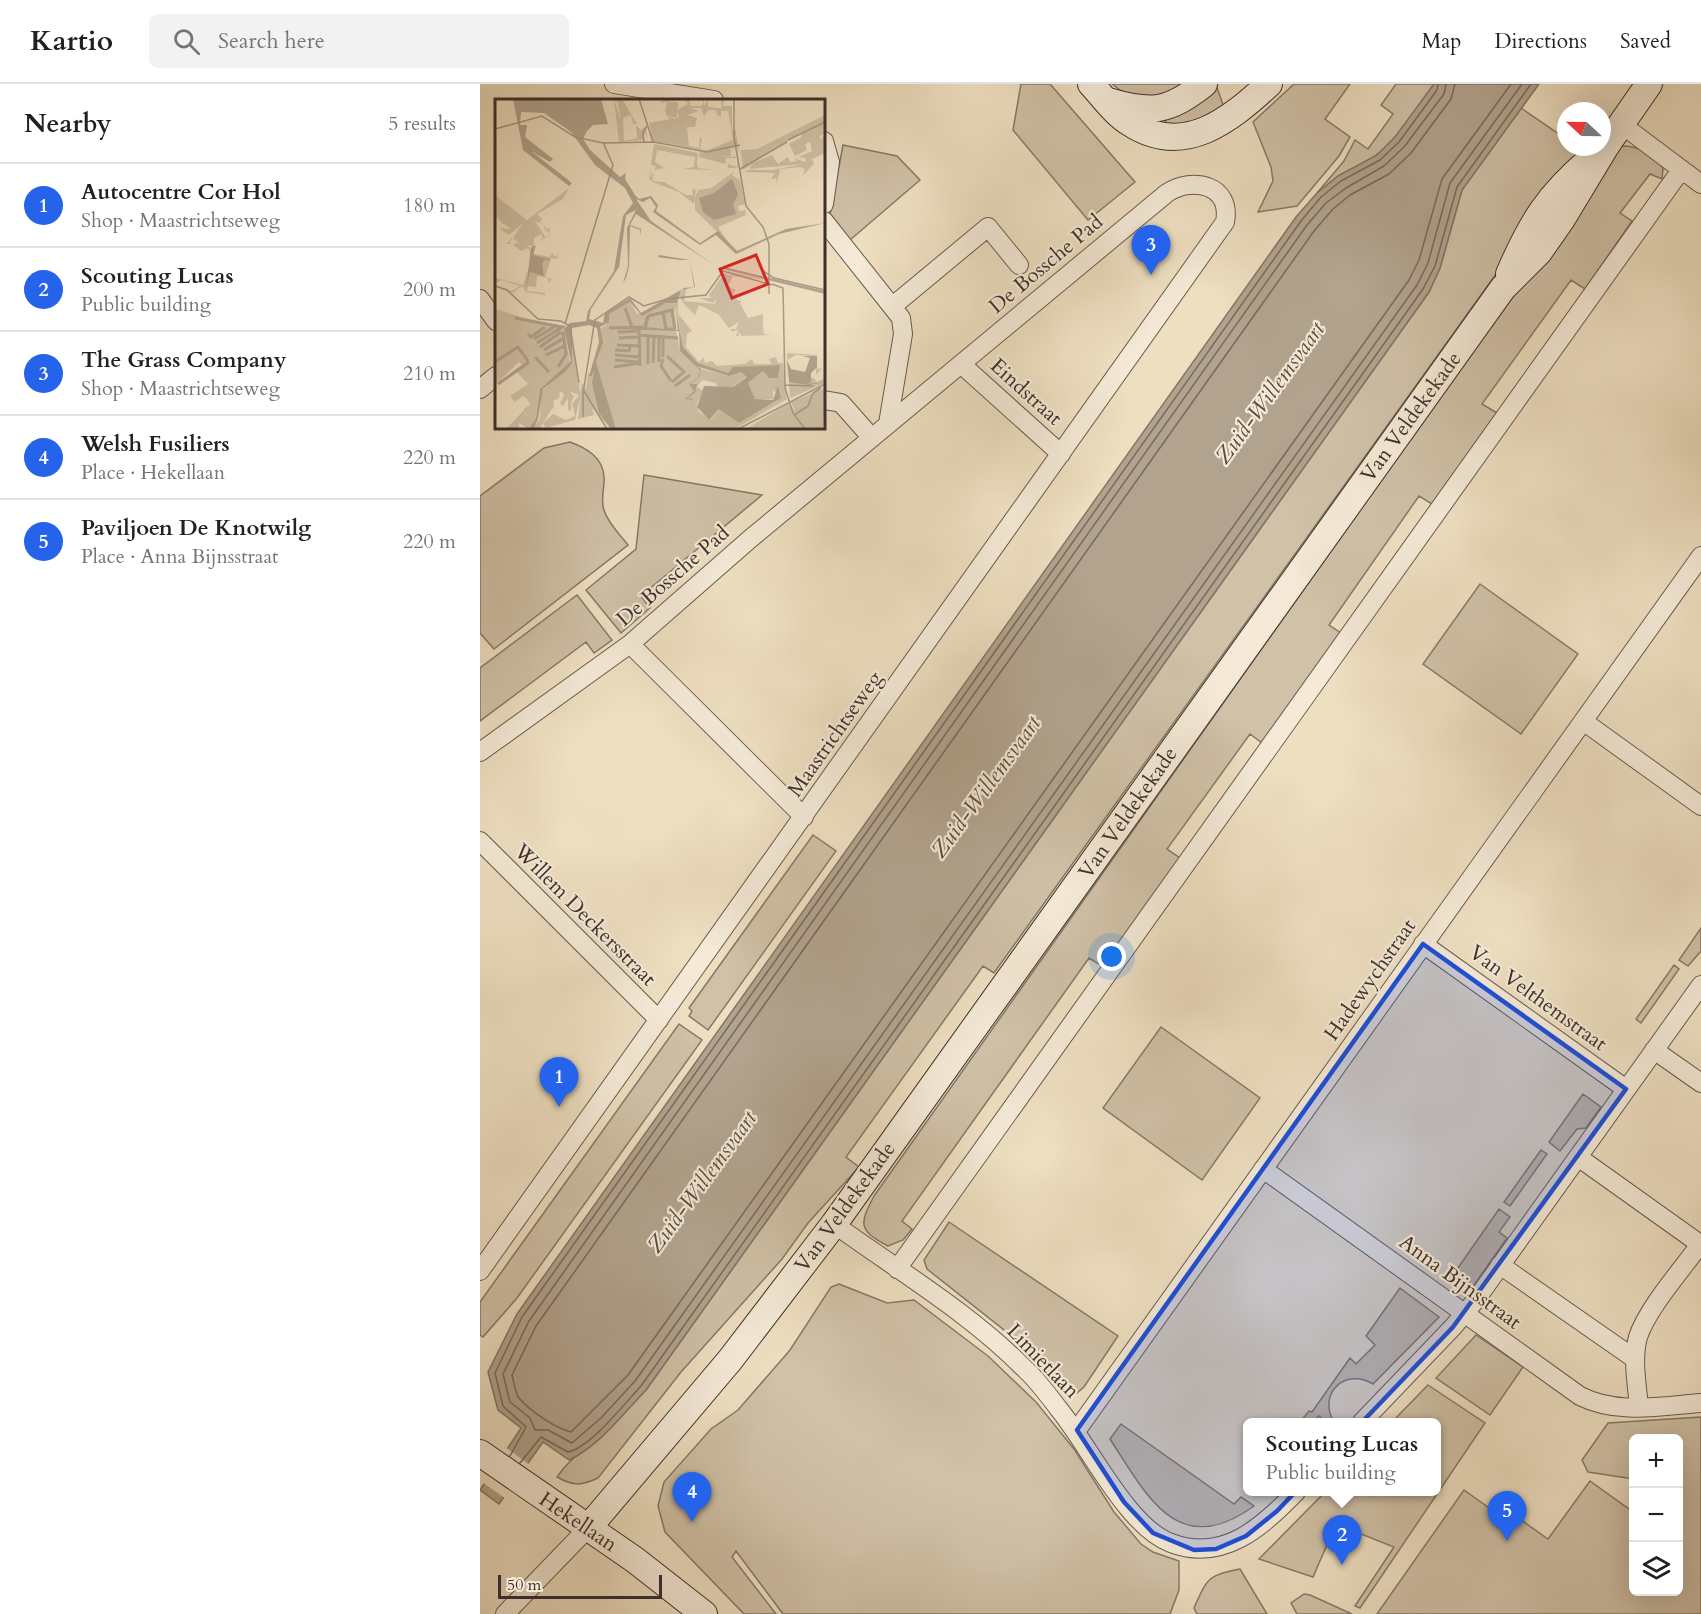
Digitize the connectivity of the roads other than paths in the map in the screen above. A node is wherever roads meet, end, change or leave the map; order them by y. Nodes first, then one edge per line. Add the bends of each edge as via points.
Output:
1 (614, 84) edge
2 (1204, 84) edge
3 (1269, 84) edge
4 (1649, 84) edge
5 (1098, 92) edge
6 (708, 99) edge
7 (1621, 124) junction
8 (825, 143) edge
9 (1682, 170) junction
10 (1701, 184) edge
11 (825, 197) edge
12 (825, 222) edge
13 (1225, 222) joint
14 (1019, 265) dead end
15 (480, 299) edge
16 (894, 305) junction
17 (495, 320) edge
18 (961, 364) junction
19 (495, 377) edge
20 (480, 389) edge
21 (825, 400) edge
22 (888, 424) junction
23 (872, 438) junction
24 (1061, 454) junction
25 (1701, 556) edge
26 (630, 644) junction
27 (1583, 721) junction
28 (480, 752) edge
29 (1701, 806) edge
30 (804, 817) junction
31 (480, 841) edge
32 (1424, 944) junction
33 (1701, 985) edge
34 (658, 1020) junction
35 (1654, 1050) junction
36 (1701, 1083) edge
37 (1626, 1089) junction
38 (1578, 1157) junction
39 (1263, 1169) junction
40 (834, 1224) junction
41 (1701, 1244) edge
42 (1500, 1265) junction
43 (897, 1269) junction
44 (480, 1271) edge
45 (1464, 1314) junction
46 (1635, 1359) junction
47 (1701, 1403) edge
48 (1640, 1407) junction
49 (1366, 1418) edge
50 (1077, 1430) junction
51 (486, 1458) edge
52 (1290, 1496) edge
53 (588, 1528) junction
54 (505, 1614) edge
55 (704, 1614) edge

1 - 6 street
2 - 5 main road via 1182,100 1159,109 1139,109
3 - 5 main road via 1213,128 1185,136 1139,128
4 - 7 main road
7 - 9 street
7 - 40 main road, Van Veldekekade via 1606,146 1559,187 1544,206 1503,288
8 - 11 street via 830,162
9 - 10 street
9 - 43 street
12 - 16 street
13 - 18 street, De Bossche Pad via 1226,208 1215,191 1193,183 1176,187
13 - 24 street, Maastrichtseweg
14 - 16 street, De Bossche Pad via 987,227
15 - 17 street
16 - 22 street via 902,318 903,334
18 - 22 street, De Bossche Pad
18 - 24 street, Eindstraat
19 - 20 street
21 - 23 street via 841,403
22 - 23 street, De Bossche Pad
23 - 26 street, De Bossche Pad
24 - 30 street, Maastrichtseweg
25 - 27 street, Hadewychstraat
26 - 28 street, De Bossche Pad
26 - 30 street
27 - 29 street
27 - 32 street, Hadewychstraat
30 - 34 street, Maastrichtseweg
31 - 34 street, Willem Deckersstraat
32 - 37 street, Van Velthemstraat
32 - 39 street, Hadewychstraat
33 - 35 street
34 - 44 street, Maastrichtseweg
35 - 36 street
35 - 37 street
37 - 38 street
38 - 41 street
38 - 42 street
39 - 45 street, Anna Bijnsstraat
39 - 50 street, Hadewychstraat
40 - 43 street, Limietlaan
40 - 53 main road, Van Veldekekade via 730,1360
41 - 46 street via 1648,1317 1638,1336
42 - 45 street
42 - 46 street
43 - 50 street, Limietlaan via 966,1317 1027,1370
45 - 48 street, Anna Bijnsstraat via 1595,1404
45 - 49 street
46 - 48 street
47 - 48 street, Anna Bijnsstraat
50 - 52 street, Limietlaan via 1138,1520 1169,1543 1194,1550 1216,1549 1246,1536
51 - 53 main road, Hekellaan
53 - 54 street
53 - 55 main road, Hekellaan

